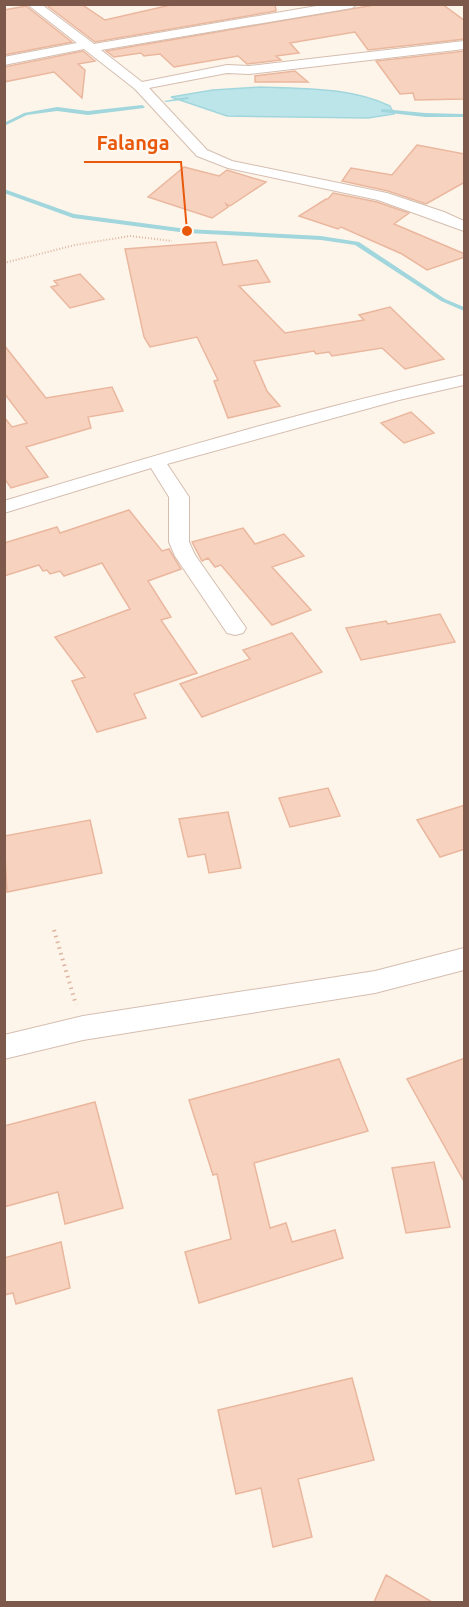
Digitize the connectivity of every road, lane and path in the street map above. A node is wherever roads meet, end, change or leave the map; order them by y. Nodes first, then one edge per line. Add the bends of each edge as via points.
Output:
1 (33, 4) edge
2 (352, 4) edge
3 (465, 45) edge
4 (90, 46) junction
5 (4, 60) edge
6 (140, 86) junction
7 (465, 227) edge
8 (172, 241) dead end
9 (4, 263) edge
10 (465, 380) edge
11 (156, 461) junction
12 (4, 507) edge
13 (235, 628) dead end
14 (54, 930) dead end
15 (465, 959) edge
16 (83, 1028) junction
17 (4, 1047) edge

1 - 4 street
2 - 4 street
3 - 6 street via 249,70 227,69
4 - 5 street
4 - 6 street
6 - 7 street via 202,153 228,164 382,196
8 - 9 path via 130,236
10 - 11 street
11 - 12 street
11 - 13 street via 179,497 179,542 185,556
14 - 16 path
15 - 16 street via 375,982
16 - 17 street

